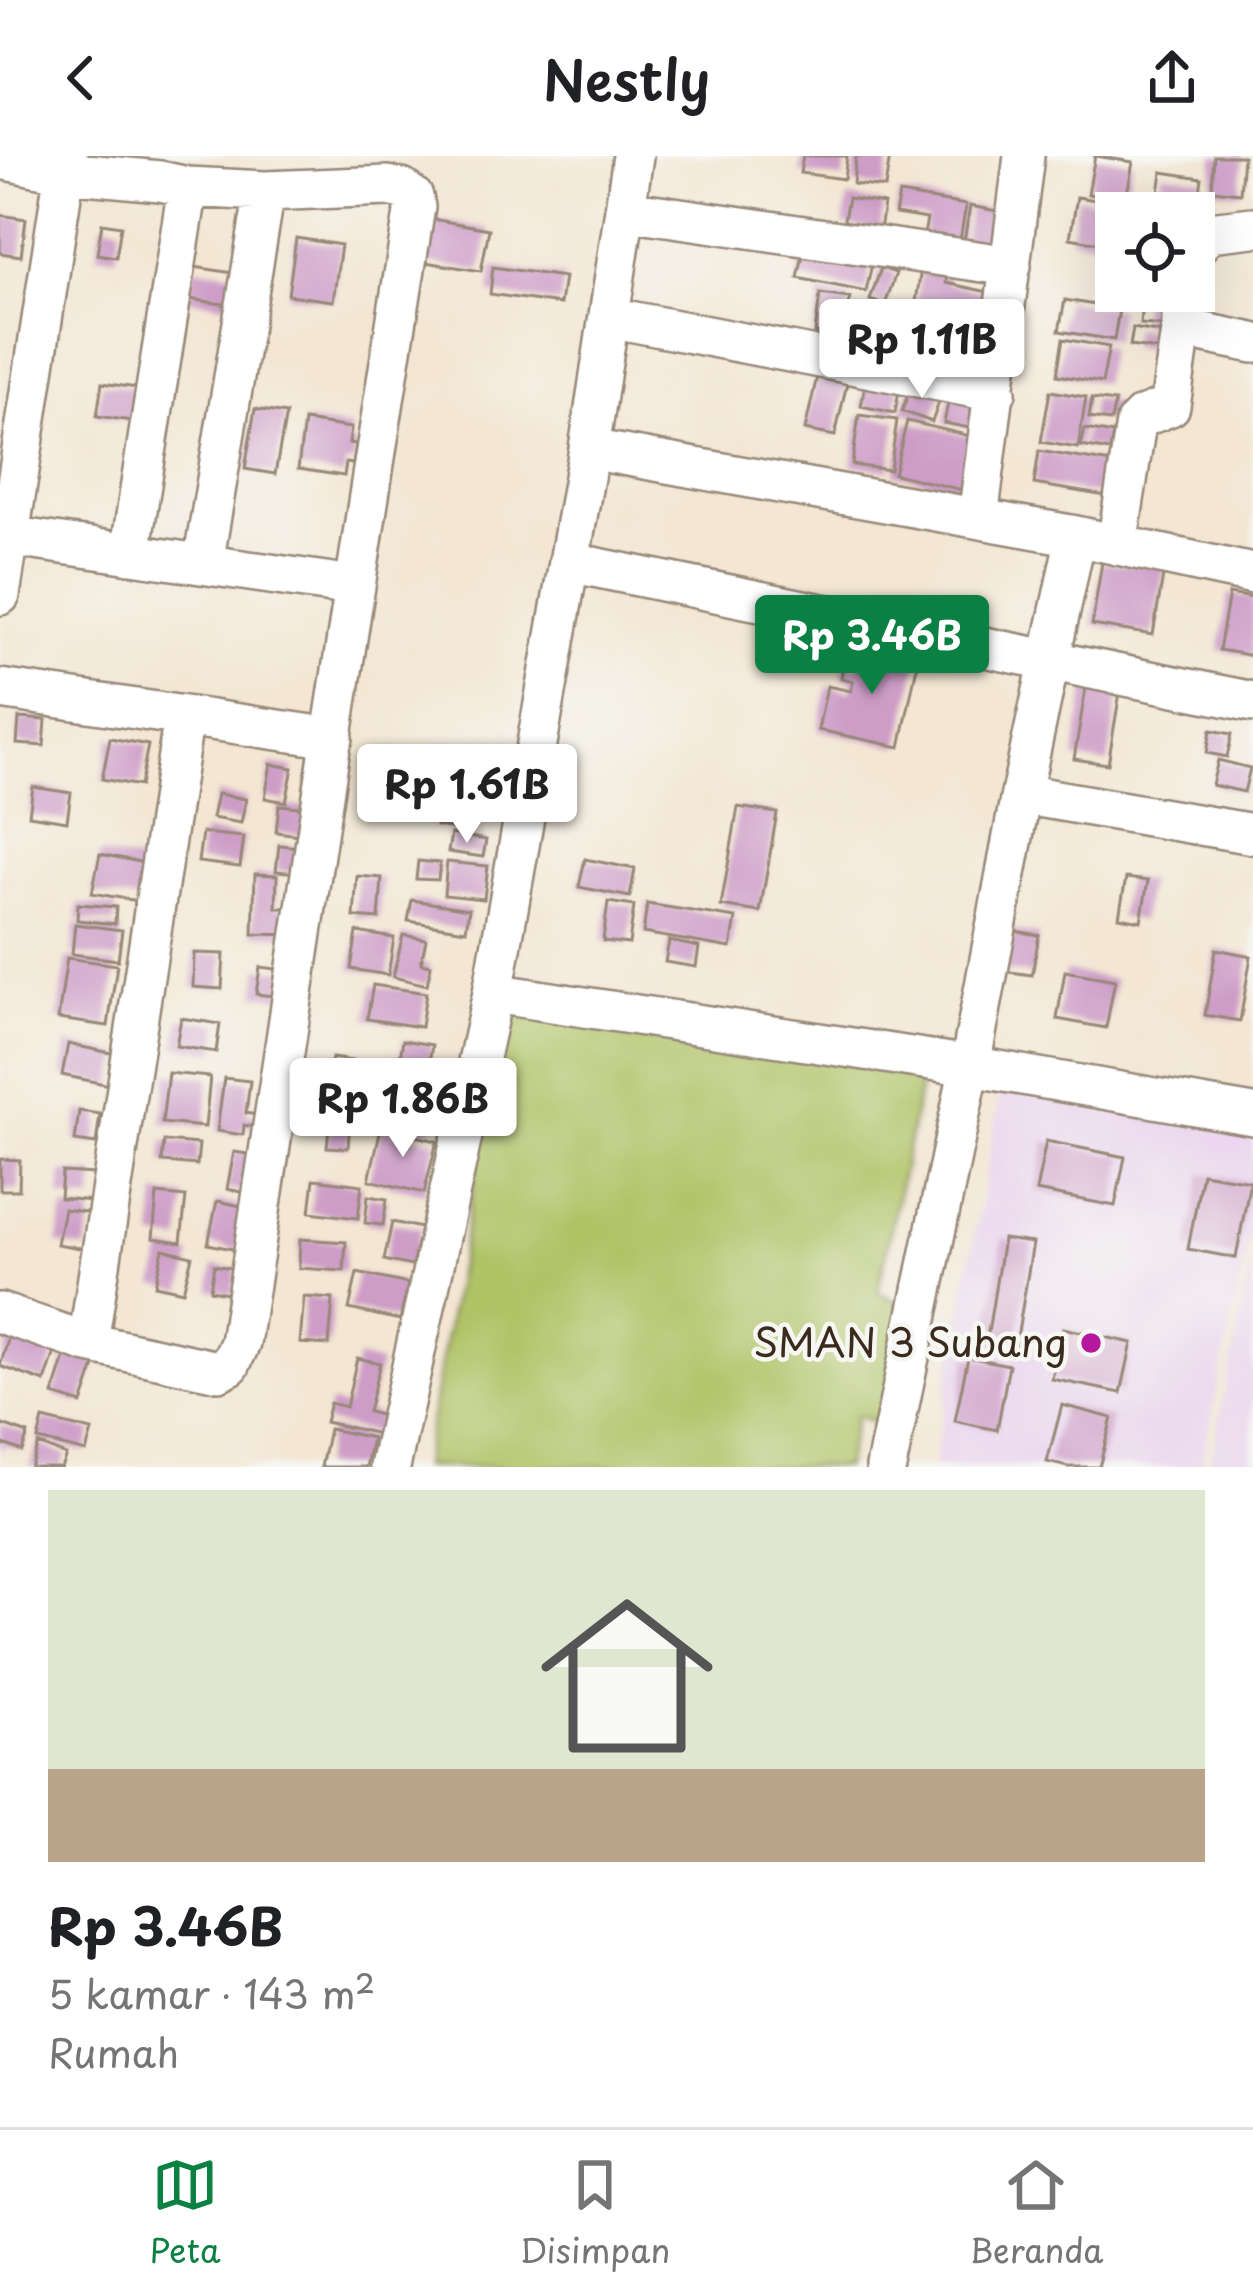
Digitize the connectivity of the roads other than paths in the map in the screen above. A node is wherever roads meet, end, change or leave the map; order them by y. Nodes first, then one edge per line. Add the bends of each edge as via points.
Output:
1 (633, 156) edge
2 (1024, 156) edge
3 (0, 159) edge
4 (65, 164) edge
5 (171, 175) edge
6 (265, 191) junction
7 (625, 210) junction
8 (1253, 227) edge
9 (1215, 231) edge
10 (1011, 266) junction
11 (1181, 312) edge
12 (1185, 312) edge
13 (609, 317) junction
14 (1253, 343) edge
15 (996, 392) junction
16 (589, 449) junction
17 (978, 518) junction
18 (4, 536) edge
19 (1076, 536) junction
20 (1118, 545) junction
21 (130, 554) junction
22 (569, 562) junction
23 (203, 564) junction
24 (1253, 574) edge
25 (353, 586) junction
26 (0, 595) edge
27 (1049, 662) junction
28 (0, 689) edge
29 (1253, 702) edge
30 (184, 716) junction
31 (333, 738) junction
32 (1022, 794) junction
33 (1253, 834) edge
34 (493, 993) junction
35 (970, 1066) junction
36 (1253, 1115) edge
37 (0, 1313) edge
38 (88, 1343) junction
39 (390, 1467) edge
40 (886, 1467) edge

1 - 7 street
2 - 10 street
3 - 4 street
4 - 5 street
4 - 18 street
5 - 6 street
5 - 21 street
6 - 23 street
6 - 25 street via 388,186 402,189 415,207
7 - 10 street
7 - 13 street
8 - 9 street
10 - 15 street
11 - 20 street via 1170,406 1136,423
12 - 14 street via 1196,331
13 - 15 street
13 - 16 street
15 - 17 street
16 - 17 street
16 - 22 street
17 - 19 street
18 - 21 street
18 - 26 street
19 - 20 street
19 - 27 street
20 - 24 street
21 - 23 street
22 - 27 street
22 - 34 street
23 - 25 street
25 - 31 street
27 - 29 street
27 - 32 street
28 - 30 street
30 - 31 street
30 - 38 street
31 - 38 street via 240,1343 218,1371
32 - 33 street
32 - 35 street
34 - 35 street
34 - 39 street
35 - 36 street
35 - 40 street
37 - 38 street

